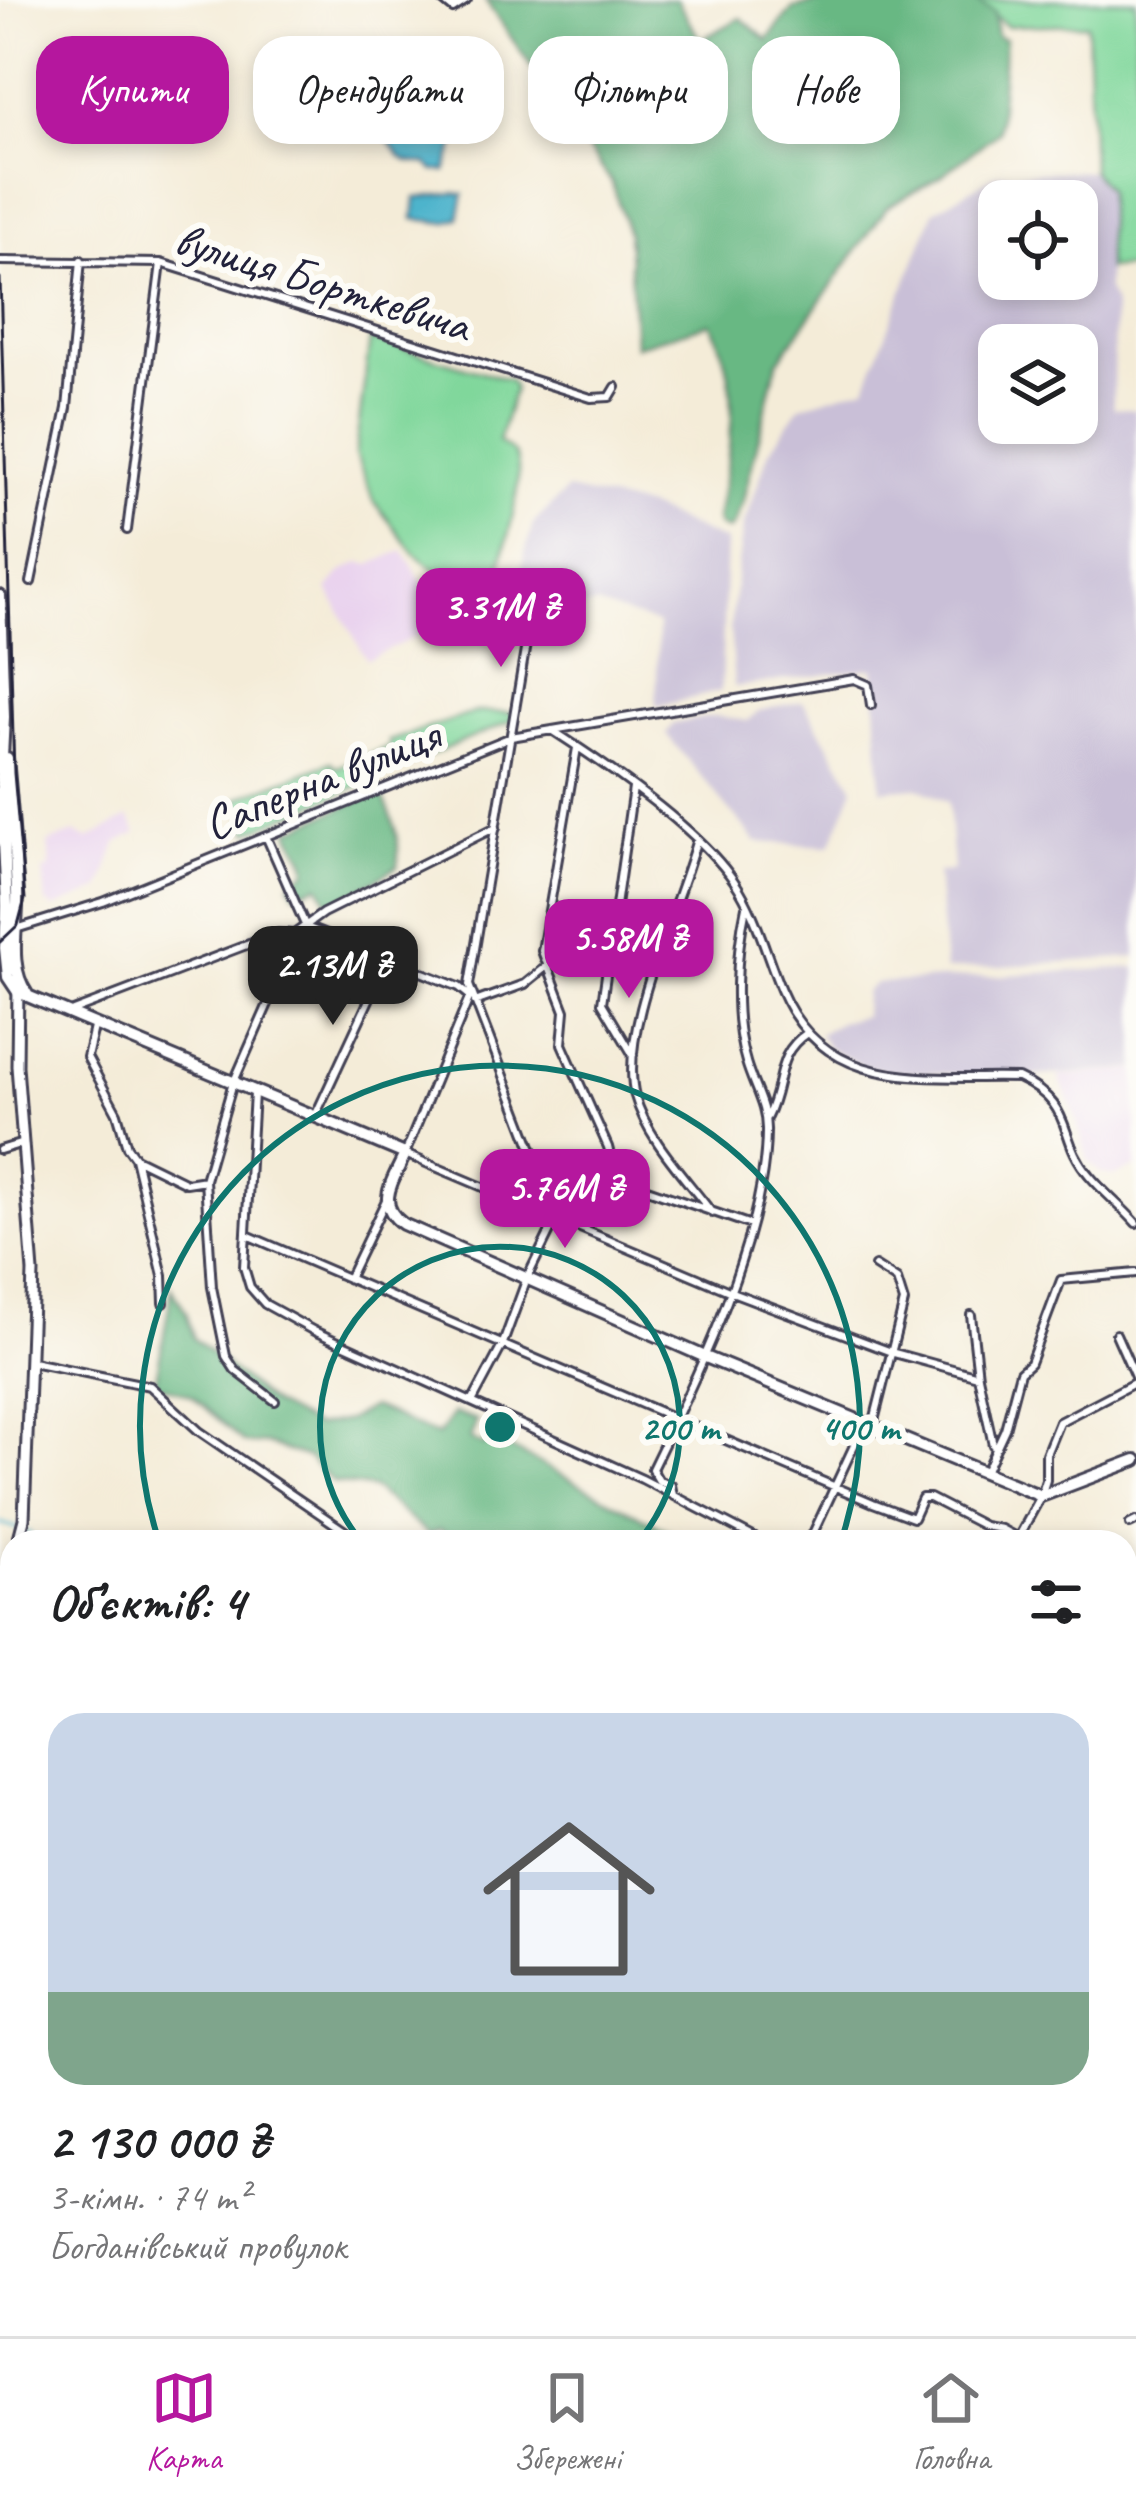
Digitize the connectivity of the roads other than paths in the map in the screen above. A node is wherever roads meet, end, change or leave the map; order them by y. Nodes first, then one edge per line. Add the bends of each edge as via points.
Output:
1 (442, 0) edge
2 (467, 0) edge
3 (81, 260) junction
4 (0, 261) edge
5 (161, 263) junction
6 (616, 387) dead end
7 (127, 530) dead end
8 (31, 582) dead end
9 (0, 596) edge
10 (524, 598) dead end
11 (871, 705) dead end
12 (552, 730) junction
13 (511, 737) junction
14 (3, 738) edge
15 (577, 746) junction
16 (0, 778) edge
17 (633, 788) junction
18 (4, 813) edge
19 (496, 827) junction
20 (266, 836) junction
21 (696, 842) junction
22 (747, 903) junction
23 (306, 927) junction
24 (7, 929) edge
25 (294, 934) junction
26 (610, 949) junction
27 (388, 959) junction
28 (550, 965) junction
29 (18, 985) junction
30 (472, 999) junction
31 (73, 1011) junction
32 (95, 1021) junction
33 (807, 1033) junction
34 (634, 1055) junction
35 (235, 1080) junction
36 (256, 1089) junction
37 (316, 1114) junction
38 (766, 1120) junction
39 (23, 1143) junction
40 (0, 1150) edge
41 (405, 1154) junction
42 (135, 1158) junction
43 (614, 1171) junction
44 (205, 1180) junction
45 (386, 1200) junction
46 (712, 1213) junction
47 (551, 1215) junction
48 (1136, 1223) edge
49 (751, 1225) junction
50 (247, 1235) junction
51 (875, 1266) dead end
52 (1136, 1273) edge
53 (349, 1278) junction
54 (527, 1278) junction
55 (729, 1291) junction
56 (164, 1303) dead end
57 (971, 1315) dead end
58 (1116, 1334) dead end
59 (502, 1346) junction
60 (894, 1353) junction
61 (703, 1356) junction
62 (32, 1362) junction
63 (978, 1376) junction
64 (1136, 1380) edge
65 (275, 1401) dead end
66 (472, 1402) junction
67 (676, 1419) junction
68 (868, 1425) junction
69 (994, 1448) junction
70 (1136, 1460) edge
71 (985, 1473) junction
72 (835, 1486) junction
73 (673, 1495) junction
74 (1041, 1496) junction
75 (22, 1530) edge
76 (344, 1530) edge
77 (740, 1530) edge
78 (815, 1530) edge
79 (994, 1530) edge
80 (1022, 1530) edge

1 - 2 street via 453,9
3 - 4 street, вулиця Борткевича
3 - 5 street, вулиця Борткевича
3 - 8 street via 67,408
5 - 6 street, вулиця Борткевича via 591,398 610,397
5 - 7 street
9 - 14 main road
10 - 13 street via 526,644
11 - 12 street, Саперна вулиця via 858,679
12 - 13 street, Саперна вулиця
12 - 15 street
13 - 19 street
13 - 20 street, Саперна вулиця
14 - 16 main road
14 - 16 main road
14 - 18 main road
15 - 17 street
15 - 28 street via 542,951
16 - 18 main road
17 - 21 street
17 - 26 street
18 - 24 main road via 17,891
19 - 23 street
19 - 30 street
20 - 23 street
20 - 24 street, Саперна вулиця via 63,917
21 - 22 street
21 - 34 street
22 - 33 street
22 - 38 street via 740,1016
23 - 25 street
23 - 27 street
24 - 29 main road
25 - 31 street via 278,933
25 - 35 street
26 - 28 street
26 - 34 street via 602,1003
27 - 30 street via 459,986
27 - 37 street
28 - 30 street via 525,984
28 - 43 street via 565,1011 562,1044
29 - 31 main road
29 - 39 main road
30 - 41 street
30 - 47 street
31 - 32 main road
32 - 35 main road
32 - 42 street via 87,1057
33 - 38 street via 783,1057
33 - 48 street via 837,1059 865,1069 1018,1078 1039,1088 1054,1102 1088,1174
34 - 46 street via 636,1098 647,1123
35 - 36 main road
35 - 44 street
36 - 37 main road
36 - 50 street
37 - 41 main road
38 - 49 street
39 - 40 street
39 - 62 main road
41 - 45 main road
41 - 47 street
42 - 44 street via 186,1183
42 - 56 street
43 - 46 street
43 - 47 street via 580,1184
44 - 65 street via 226,1356
45 - 53 street
45 - 54 main road via 403,1224
46 - 49 street
47 - 54 street
47 - 55 street
49 - 55 street
50 - 53 street
50 - 66 street via 245,1278 265,1304
51 - 60 street via 902,1290
52 - 69 street via 1061,1280
53 - 59 street
54 - 59 street
54 - 61 main road
55 - 60 street
55 - 61 street
57 - 63 street
58 - 64 street
59 - 66 street
59 - 67 street
60 - 63 street
60 - 68 street
61 - 67 street
61 - 68 main road
62 - 75 main road
62 - 76 street via 150,1386 199,1430
63 - 69 street
64 - 74 street via 1059,1422
66 - 73 street
67 - 72 street
67 - 73 street via 652,1469
68 - 71 main road
68 - 72 street
69 - 71 street
70 - 74 main road
71 - 74 main road
72 - 78 street
72 - 79 street via 913,1518 922,1498 931,1498
73 - 77 street
74 - 80 street

